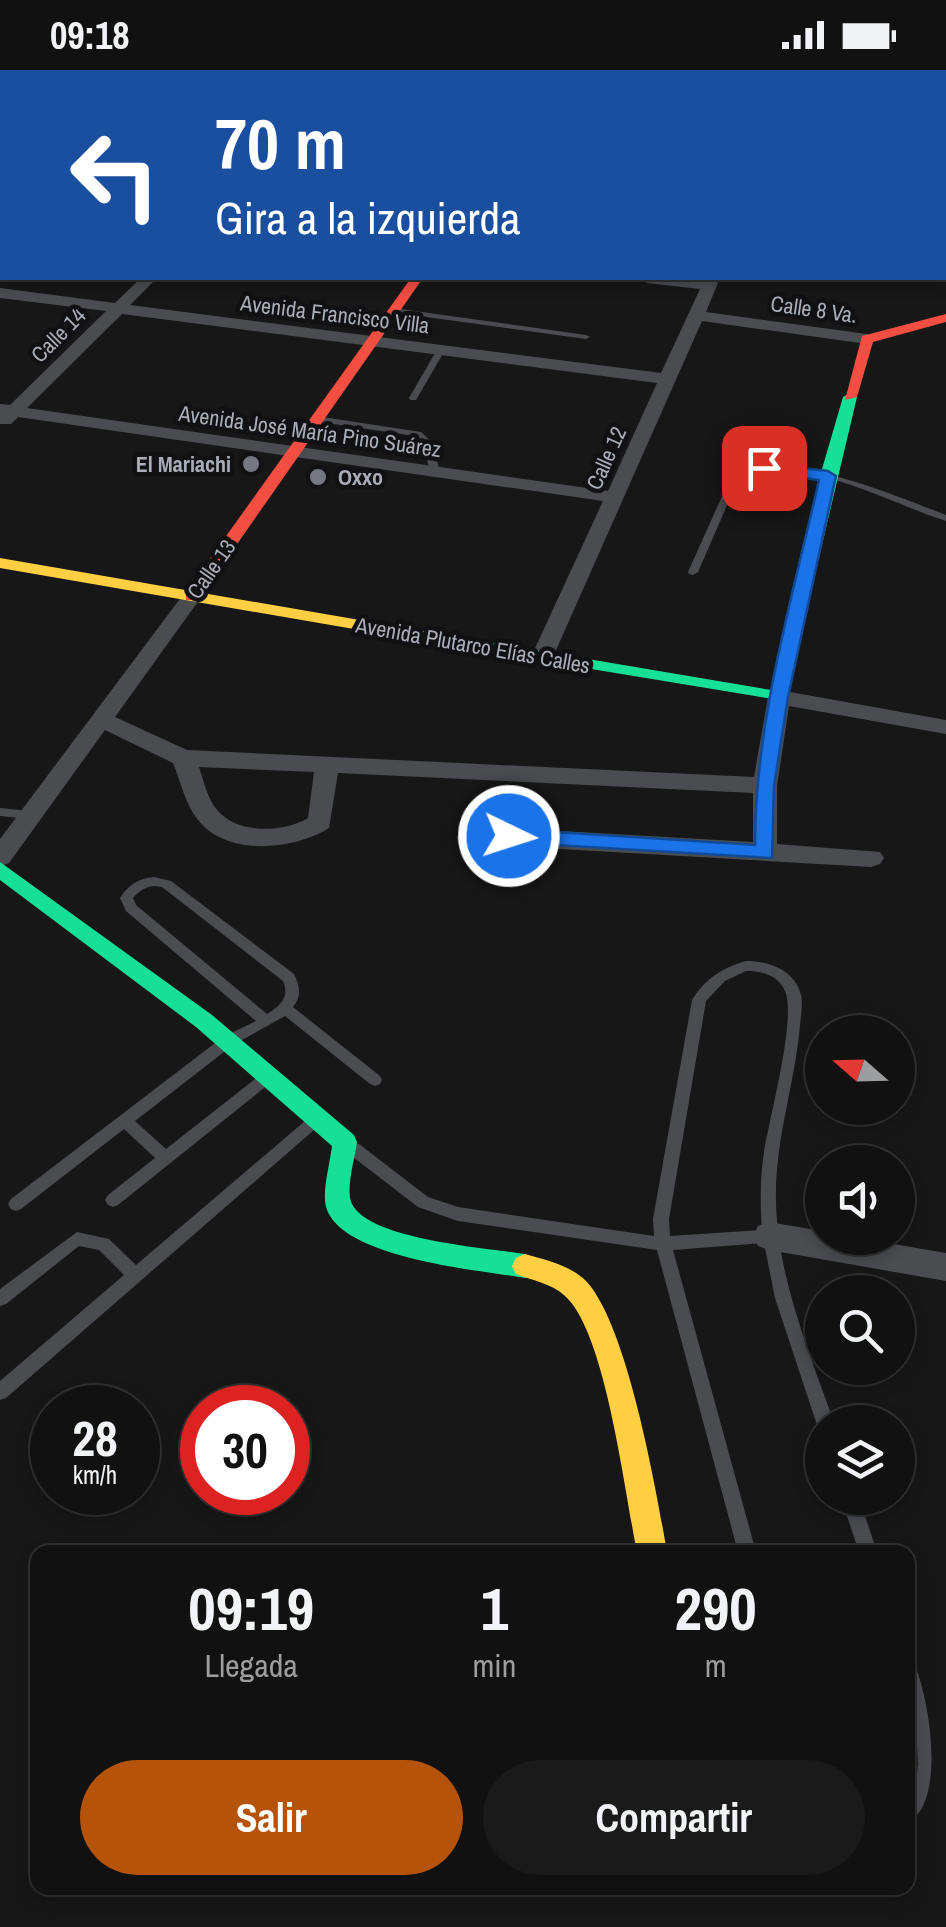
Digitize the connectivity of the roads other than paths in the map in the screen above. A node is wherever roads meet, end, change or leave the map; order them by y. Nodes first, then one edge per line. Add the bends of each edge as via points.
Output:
1 (147, 280) edge
2 (416, 280) edge
3 (711, 281) edge
4 (0, 294) edge
5 (116, 309) junction
6 (393, 310) junction
7 (696, 316) junction
8 (946, 318) edge
9 (586, 337) dead end
10 (867, 339) junction
11 (370, 341) junction
12 (442, 350) junction
13 (665, 379) junction
14 (413, 398) dead end
15 (4, 415) edge
16 (316, 419) junction
17 (293, 452) junction
18 (435, 472) junction
19 (828, 476) junction
20 (614, 496) junction
21 (946, 518) edge
22 (0, 562) edge
23 (693, 572) dead end
24 (192, 596) junction
25 (542, 658) junction
26 (779, 697) junction
27 (99, 718) junction
28 (946, 727) edge
29 (183, 758) junction
30 (327, 763) junction
31 (764, 786) junction
32 (0, 812) edge
33 (30, 814) junction
34 (509, 836) dead end
35 (765, 853) junction
36 (0, 857) edge
37 (871, 858) dead end
38 (0, 869) edge
39 (286, 1009) junction
40 (265, 1021) junction
41 (228, 1041) junction
42 (269, 1076) junction
43 (375, 1080) dead end
44 (318, 1118) junction
45 (125, 1121) junction
46 (345, 1142) junction
47 (166, 1159) junction
48 (113, 1200) dead end
49 (16, 1204) dead end
50 (770, 1236) junction
51 (663, 1244) junction
52 (946, 1267) edge
53 (135, 1276) junction
54 (0, 1299) edge
55 (0, 1392) edge
56 (819, 1405) edge
57 (856, 1515) edge
58 (650, 1545) edge
59 (745, 1545) edge
60 (866, 1545) edge
61 (915, 1694) edge
62 (915, 1804) edge

1 - 5 street, Calle 14
2 - 6 street, Calle 13
3 - 7 street, Calle 12
4 - 5 street, Avenida Francisco Villa
5 - 11 street, Avenida Francisco Villa
5 - 15 street, Calle 14
6 - 9 lane
6 - 11 street, Calle 13
7 - 10 street, Calle 8 Va.
7 - 13 street, Calle 12
8 - 10 street
10 - 19 street
11 - 12 street, Avenida Francisco Villa
11 - 16 street, Calle 13
12 - 13 street, Avenida Francisco Villa
12 - 14 lane
13 - 20 street, Calle 12
15 - 17 street, Avenida José María Pino Suárez
16 - 17 street, Calle 13
16 - 18 lane via 418,434
17 - 18 street, Avenida José María Pino Suárez
17 - 24 street, Calle 13
18 - 20 street, Avenida José María Pino Suárez
19 - 21 lane
19 - 23 lane via 764,468 734,476
19 - 26 street
20 - 25 street, Calle 12
22 - 24 street, Avenida Plutarco Elías Calles
24 - 25 street, Avenida Plutarco Elías Calles
24 - 27 street, Calle 13
25 - 26 street, Avenida Plutarco Elías Calles
26 - 28 street, Avenida Plutarco Elías Calles
26 - 31 street
27 - 29 street
27 - 33 street, Calle 13
29 - 30 street
29 - 30 street via 209,817 254,835 295,834 320,822
30 - 31 street
31 - 35 street
32 - 33 lane
33 - 36 street, Calle 13
34 - 35 street
35 - 37 street
38 - 41 street
39 - 40 lane
39 - 40 lane via 295,988 274,966 166,884 153,881 131,890 131,908
39 - 43 lane
40 - 41 lane
41 - 42 street
41 - 45 lane
42 - 44 street
42 - 47 lane
44 - 46 street
44 - 53 lane
45 - 47 lane
45 - 49 lane
46 - 51 lane via 423,1202 458,1214
46 - 58 street via 337,1207 348,1223 379,1238 554,1275 586,1300
47 - 48 lane
50 - 51 lane
50 - 51 lane via 768,1171 794,994 778,974 752,966 722,972 699,1000 663,1196
50 - 52 street
50 - 56 lane
51 - 59 lane
53 - 54 lane via 103,1244 77,1239
53 - 55 lane
57 - 60 lane
61 - 62 lane via 930,1741 923,1793

